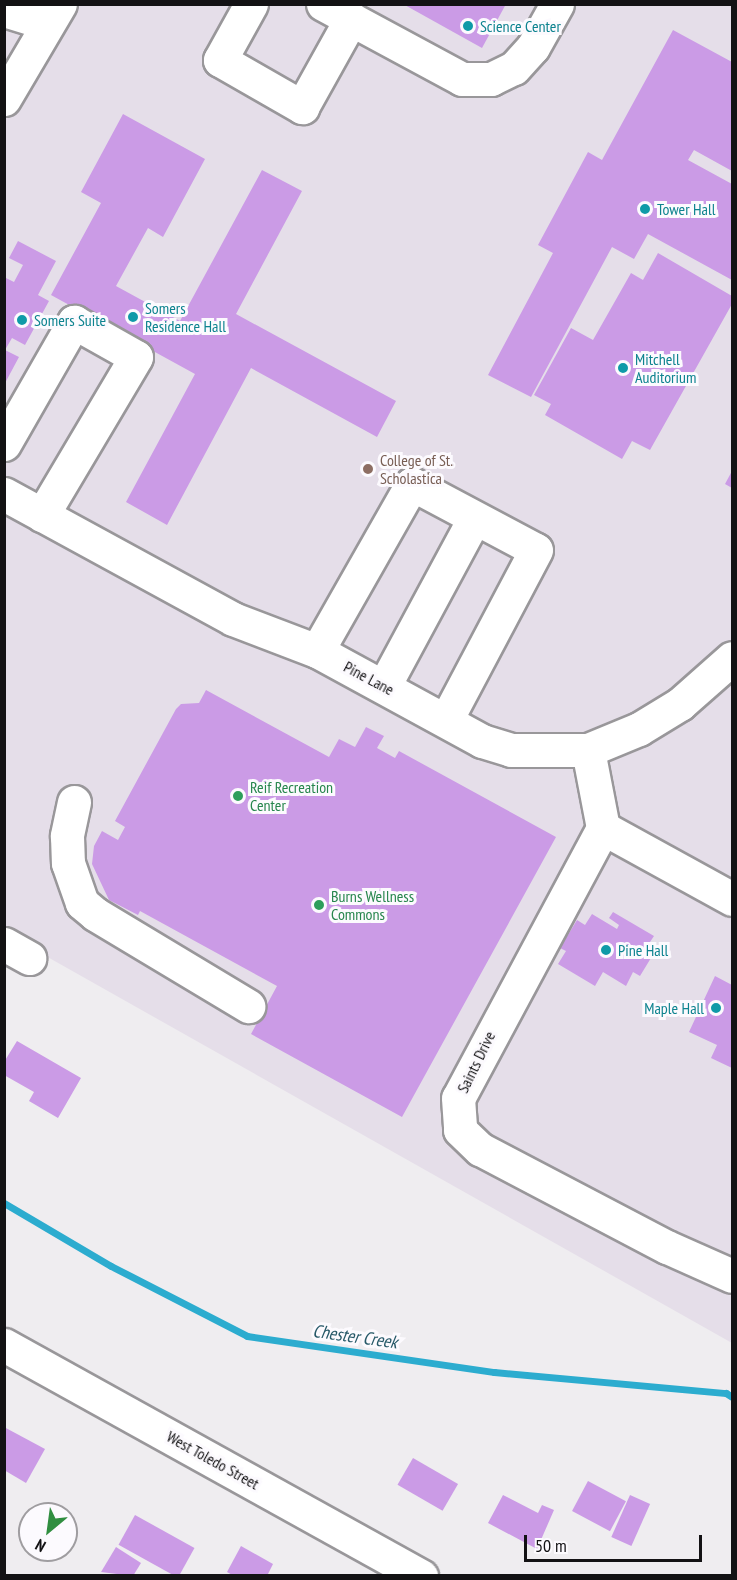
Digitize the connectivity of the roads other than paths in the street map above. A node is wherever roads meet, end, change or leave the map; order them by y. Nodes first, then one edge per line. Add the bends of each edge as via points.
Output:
1 (251, 4) edge
2 (557, 4) edge
3 (4, 10) edge
4 (337, 12) edge
5 (53, 14) edge
6 (4, 99) edge
7 (4, 444) edge
8 (4, 494) edge
9 (42, 515) junction
10 (474, 519) junction
11 (317, 651) junction
12 (732, 658) edge
13 (384, 686) junction
14 (446, 720) junction
15 (588, 750) junction
16 (74, 802) dead end
17 (603, 828) junction
18 (732, 899) edge
19 (248, 1006) dead end
20 (732, 1276) edge
21 (4, 1345) edge
22 (421, 1575) edge

1 - 4 street via 220,60 302,107
2 - 4 street via 533,47 514,69 491,79 462,79
3 - 5 street
5 - 6 street
7 - 9 street via 74,322 136,357
8 - 9 street, Pine Lane
9 - 11 street, Pine Lane via 233,619
10 - 11 street via 412,484
10 - 13 street
10 - 14 street via 536,550
11 - 13 street, Pine Lane
12 - 15 street, Pine Lane via 680,704 639,729
13 - 14 street, Pine Lane
14 - 15 street, Pine Lane via 482,741 511,750
15 - 17 street
16 - 19 street via 67,836 68,863 82,903
17 - 18 street
17 - 20 street, Saints Drive via 458,1098 460,1130 480,1149 667,1247
21 - 22 street, West Toledo Street

